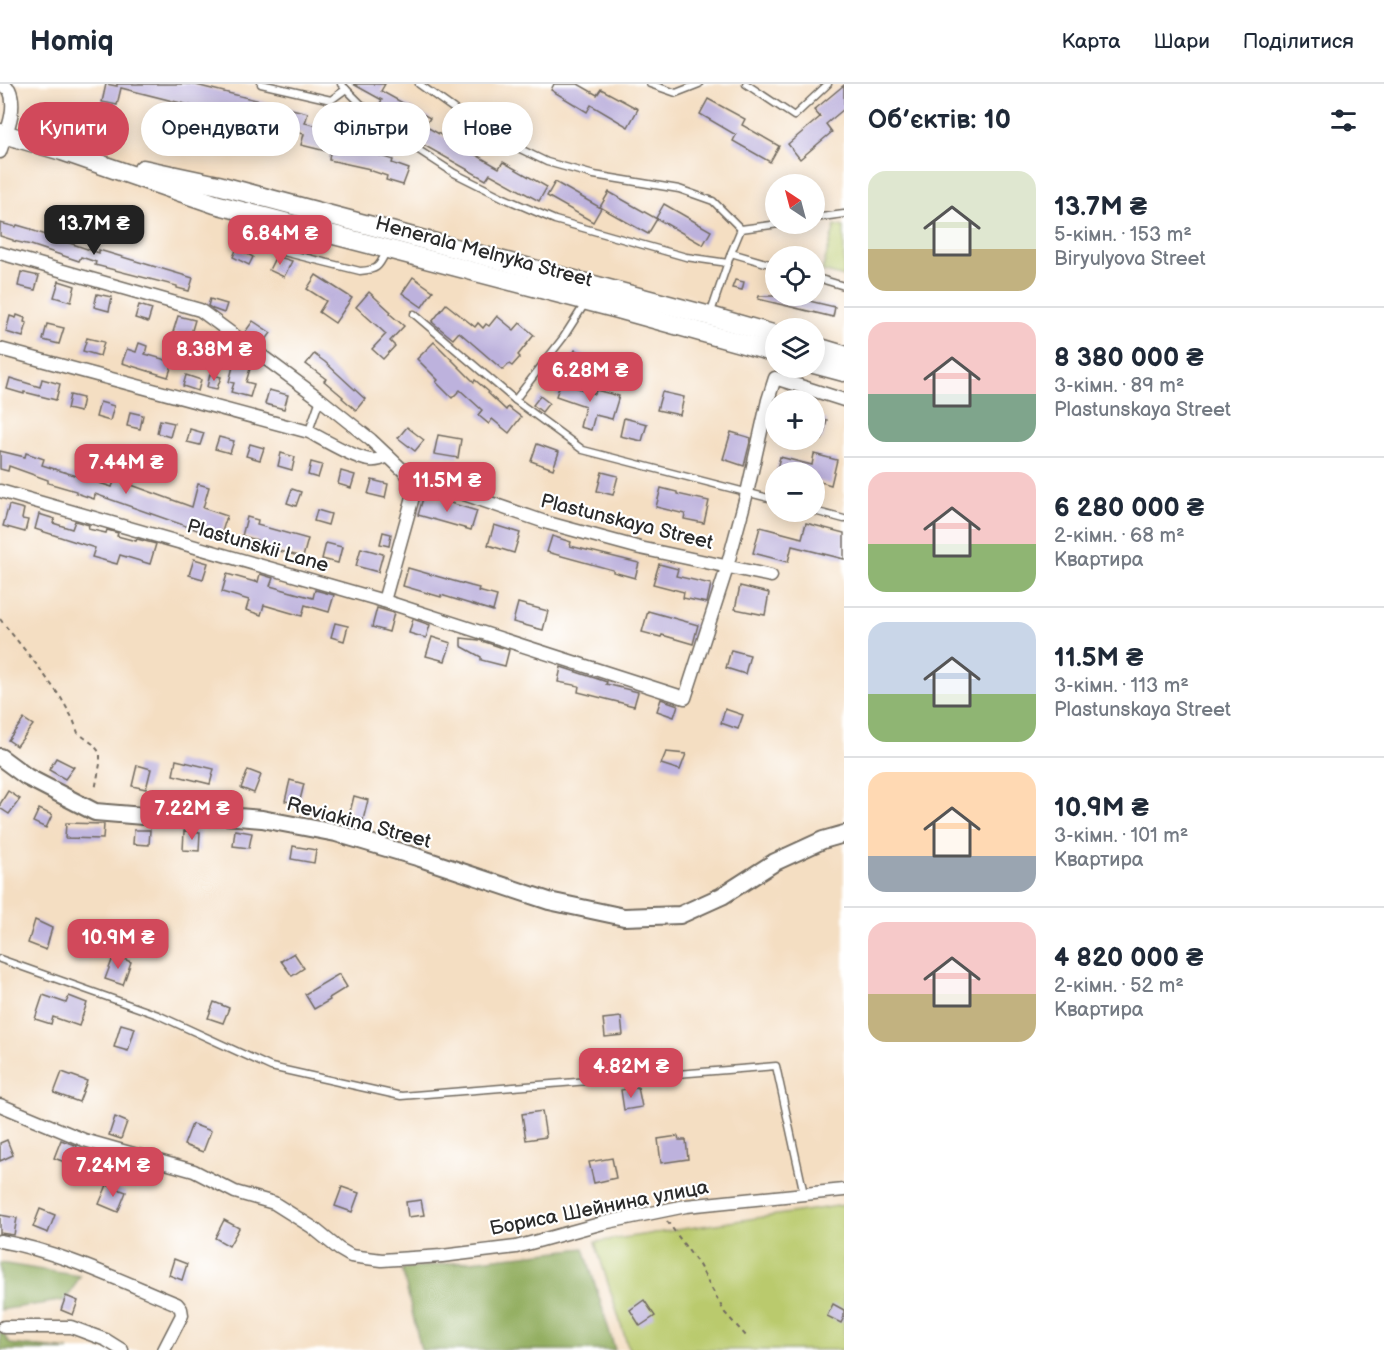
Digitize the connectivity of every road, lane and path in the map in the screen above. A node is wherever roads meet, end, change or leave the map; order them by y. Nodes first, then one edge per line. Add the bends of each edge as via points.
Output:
1 (261, 84) edge
2 (419, 84) edge
3 (650, 84) edge
4 (699, 84) edge
5 (746, 84) edge
6 (828, 84) edge
7 (0, 85) edge
8 (344, 86) edge
9 (2, 140) edge
10 (18, 143) edge
11 (74, 156) edge
12 (81, 156) edge
13 (844, 214) edge
14 (825, 217) edge
15 (765, 226) edge
16 (741, 229) junction
17 (239, 241) dead end
18 (387, 249) junction
19 (0, 253) edge
20 (731, 253) junction
21 (728, 263) junction
22 (765, 263) edge
23 (825, 280) edge
24 (844, 286) edge
25 (586, 302) junction
26 (414, 314) dead end
27 (710, 316) junction
28 (765, 332) edge
29 (705, 334) junction
30 (0, 349) edge
31 (825, 349) edge
32 (765, 350) edge
33 (844, 355) edge
34 (825, 367) edge
35 (844, 372) edge
36 (320, 399) junction
37 (514, 400) junction
38 (844, 400) edge
39 (309, 432) junction
40 (388, 456) junction
41 (418, 479) junction
42 (0, 491) edge
43 (747, 492) junction
44 (765, 497) edge
45 (825, 514) edge
46 (844, 519) edge
47 (727, 567) junction
48 (771, 576) dead end
49 (384, 601) junction
50 (0, 619) edge
51 (0, 757) edge
52 (94, 790) dead end
53 (844, 834) edge
54 (0, 959) edge
55 (0, 1105) edge
56 (844, 1190) edge
57 (804, 1194) junction
58 (660, 1212) junction
59 (0, 1241) edge
60 (4, 1327) dead end
61 (747, 1337) dead end
62 (122, 1350) edge
63 (164, 1350) edge

1 - 8 lane via 331,100
2 - 16 lane via 512,145 547,162 594,176 679,189 713,201
3 - 4 lane via 676,93
5 - 6 lane via 794,116
7 - 9 street via 9,89 12,96
8 - 21 lane via 377,120 417,149 504,198 555,220 686,256
9 - 10 main road
11 - 18 main road, Henerala Melnyka Street via 215,204
12 - 27 main road, Henerala Melnyka Street via 218,185
13 - 14 lane
15 - 16 lane
16 - 20 lane
17 - 18 lane via 360,271 380,266
18 - 25 main road, Henerala Melnyka Street
19 - 36 street, Plastunskaya Street via 200,310
20 - 21 lane
20 - 22 lane
21 - 27 lane
23 - 24 lane
25 - 29 main road, Henerala Melnyka Street
25 - 37 lane
26 - 37 lane
27 - 28 main road, Henerala Melnyka Street
27 - 29 main road
29 - 32 main road, Henerala Melnyka Street
30 - 39 street
31 - 33 main road
34 - 35 main road
36 - 39 lane
36 - 40 street, Plastunskaya Street
37 - 43 lane via 583,450
38 - 43 street via 775,378
39 - 40 street via 369,460
40 - 41 street, Plastunskaya Street via 411,478
41 - 47 street, Plastunskaya Street via 548,523
41 - 49 street
42 - 49 street, Plastunskii Lane
43 - 44 lane
43 - 47 street
45 - 46 lane
47 - 48 street, Plastunskaya Street
47 - 49 street, Plastunskii Lane via 686,698
50 - 52 path via 62,698 78,733 100,753
51 - 53 main road, Reviakina Street via 27,777 95,812 262,819 336,833 549,901 624,917 680,915 723,896 775,862
54 - 57 lane via 158,1014 271,1067 401,1096 776,1066
55 - 58 street, Бориса Шейнина улица via 84,1140 194,1171 235,1192 274,1203 351,1256 382,1260 516,1247
56 - 57 street, Бориса Шейнина улица
57 - 58 street, Бориса Шейнина улица
58 - 61 path via 699,1265 725,1313
59 - 63 street via 72,1262 177,1304 182,1315
60 - 62 street via 71,1327

